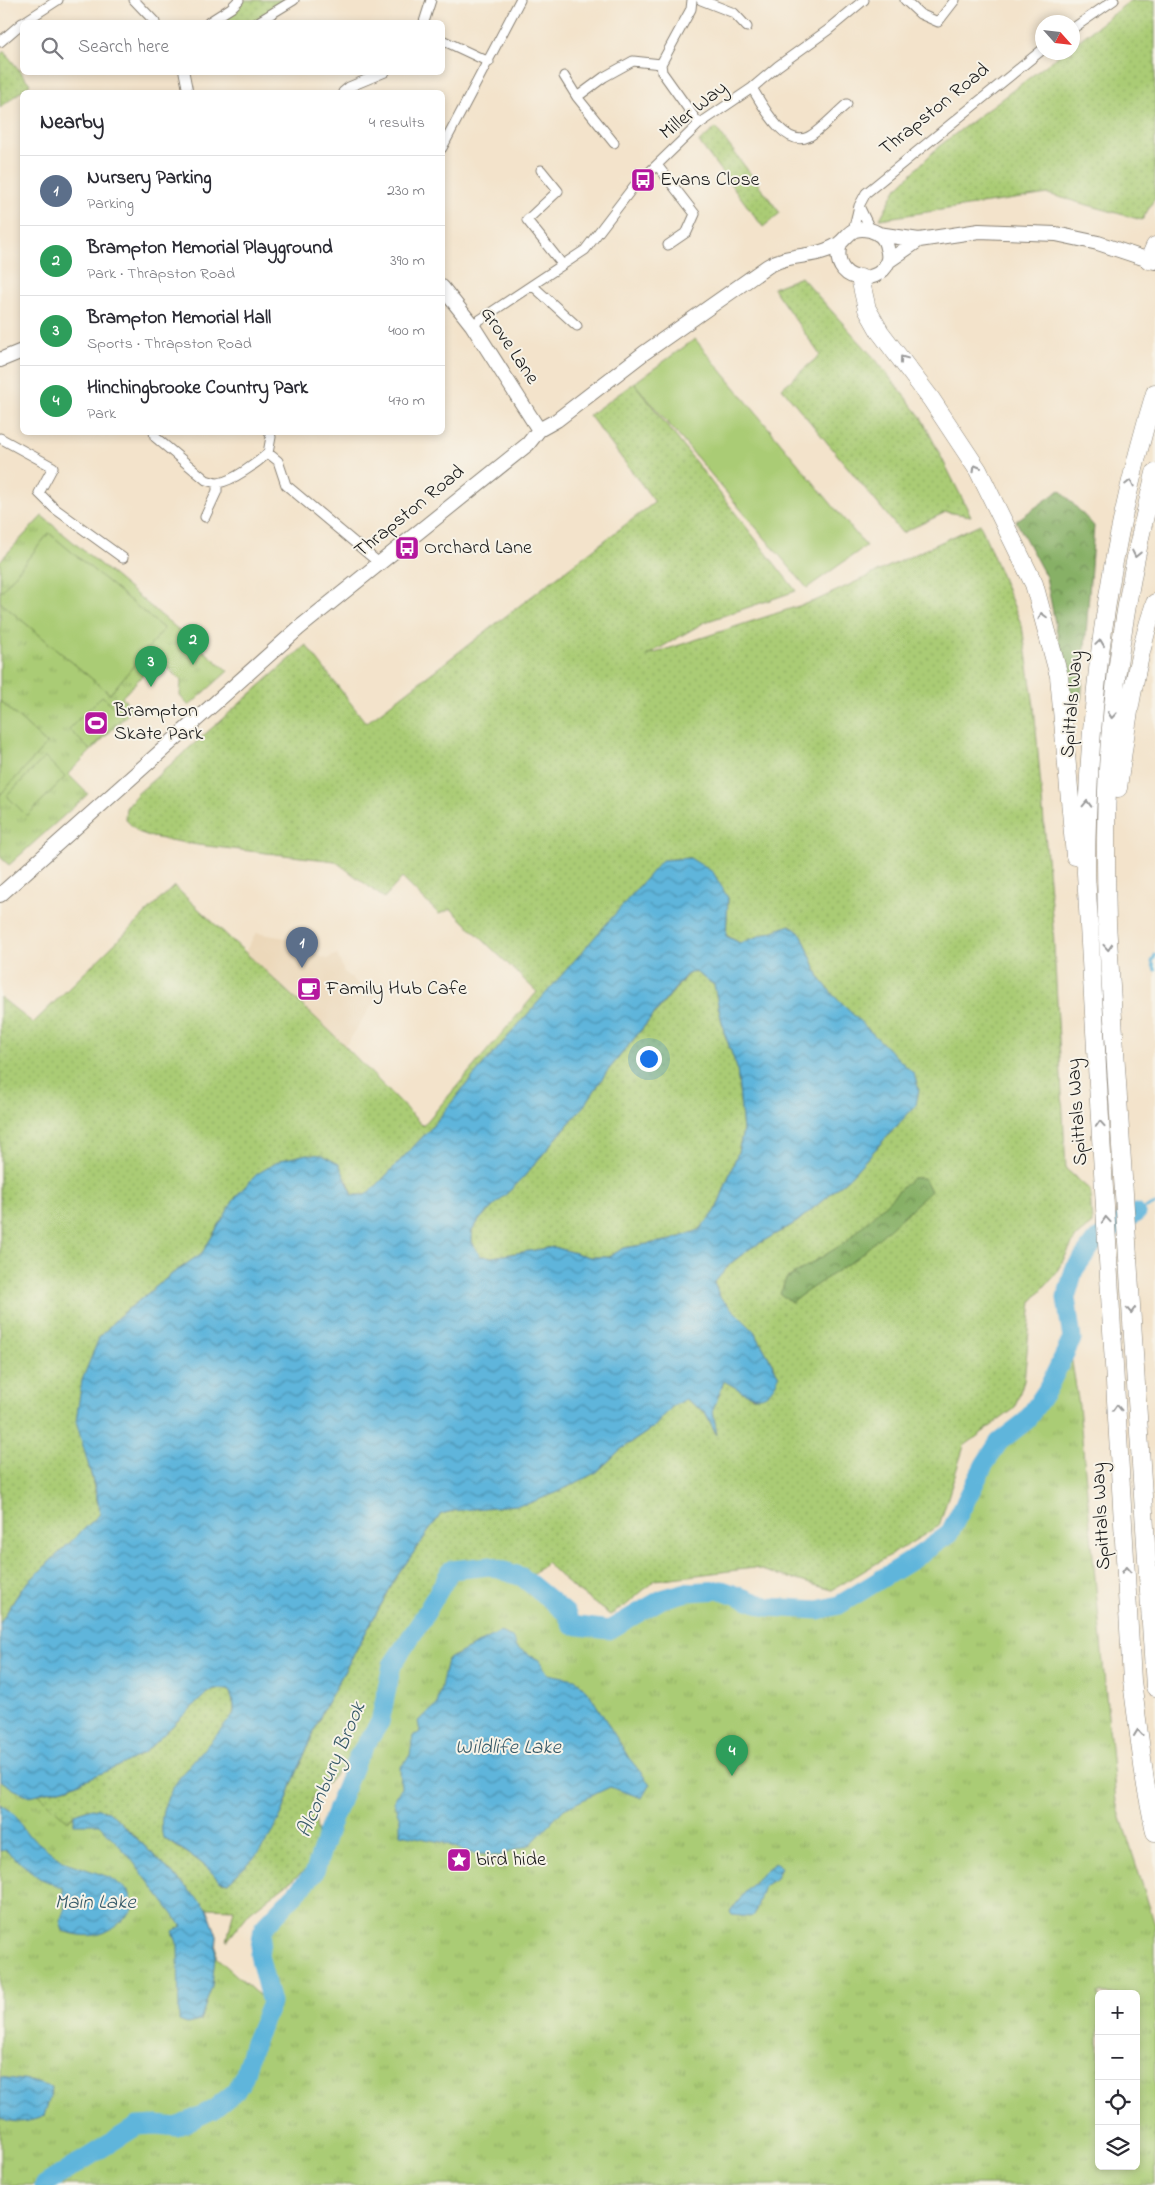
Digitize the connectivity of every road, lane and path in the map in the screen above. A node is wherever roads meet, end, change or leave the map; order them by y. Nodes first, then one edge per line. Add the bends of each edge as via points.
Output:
1 (57, 0) edge
2 (134, 0) edge
3 (239, 0) edge
4 (294, 0) edge
5 (430, 0) edge
6 (520, 0) edge
7 (692, 0) edge
8 (700, 0) edge
9 (864, 0) edge
10 (904, 0) edge
11 (955, 0) edge
12 (1114, 0) edge
13 (27, 20) edge
14 (153, 20) edge
15 (212, 20) edge
16 (261, 20) edge
17 (425, 20) edge
18 (1080, 23) edge
19 (20, 25) edge
20 (747, 27) dead end
21 (445, 41) edge
22 (0, 42) edge
23 (1035, 56) edge
24 (489, 62) junction
25 (661, 64) junction
26 (186, 75) edge
27 (378, 75) edge
28 (564, 76) dead end
29 (752, 88) junction
30 (188, 90) edge
31 (345, 90) edge
32 (577, 98) junction
33 (846, 104) dead end
34 (699, 124) junction
35 (445, 143) edge
36 (614, 143) dead end
37 (657, 165) junction
38 (541, 170) dead end
39 (859, 206) junction
40 (853, 231) junction
41 (875, 232) junction
42 (919, 240) junction
43 (840, 243) junction
44 (668, 244) dead end
45 (802, 255) junction
46 (1153, 256) edge
47 (887, 262) junction
48 (562, 264) junction
49 (843, 270) junction
50 (860, 278) junction
51 (533, 286) junction
52 (445, 291) edge
53 (472, 325) junction
54 (576, 326) dead end
55 (20, 352) edge
56 (0, 360) edge
57 (1155, 393) edge
58 (539, 430) junction
59 (155, 435) edge
60 (270, 435) edge
61 (0, 438) edge
62 (268, 453) junction
63 (1155, 473) edge
64 (217, 483) junction
65 (205, 517) dead end
66 (123, 558) dead end
67 (378, 563) junction
68 (1155, 602) edge
69 (0, 895) edge
70 (1106, 924) junction
71 (1090, 975) junction
72 (1155, 1687) edge
73 (1155, 1832) edge

1 - 13 street
2 - 14 street
3 - 15 street
4 - 16 street
5 - 17 street
6 - 24 street
7 - 25 street via 691,9
8 - 20 street via 734,13
9 - 29 street, Miller Way
10 - 11 street via 920,14 938,22
12 - 18 street
19 - 22 street
21 - 24 street
23 - 39 street, Thrapston Road via 866,193
24 - 35 street
25 - 32 street via 633,61 604,77
25 - 34 street via 662,72
26 - 30 street
27 - 31 street
28 - 32 street
29 - 33 street via 781,131 795,138 808,137
29 - 34 street, Miller Way
32 - 36 street
34 - 37 street, Miller Way
37 - 44 street via 694,214 687,232
37 - 48 street, Miller Way via 634,186 584,250
38 - 48 street via 558,191 527,220
39 - 40 street
39 - 41 street
40 - 41 main road via 866,229
40 - 43 main road, Thrapston Road
41 - 42 main road
41 - 47 main road via 885,241 889,252
42 - 46 main road via 979,231 1047,234
42 - 47 main road
43 - 45 main road, Thrapston Road via 828,250
43 - 49 main road via 839,261
45 - 49 main road, Thrapston Road
45 - 58 main road, Thrapston Road via 778,260 768,266
47 - 50 main road via 881,272
48 - 51 street, Miller Way
49 - 50 main road, Thrapston Road via 854,278
71 -> 50 highway via 1078,908 1073,818 1058,676 1034,584 978,470 866,309
51 - 53 street, Miller Way
51 - 54 street
52 - 53 main road, Grove Lane
53 - 58 main road, Grove Lane
55 - 56 main road
71 -> 57 highway, Spittals Way via 1086,822 1097,668 1122,517
58 - 67 main road, Thrapston Road via 528,444
59 - 64 street via 206,480
60 - 62 street
61 - 66 street via 53,468 39,493 54,508
62 - 64 street
62 - 67 street via 278,461 286,486
63 -> 70 highway, Spittals Way via 1129,594 1114,696 1107,790
64 - 65 street via 217,491
67 - 69 main road, Thrapston Road via 299,628
68 - 70 highway via 1145,632 1126,729 1117,791
70 -> 72 highway, Spittals Way
73 -> 71 highway, Spittals Way via 1132,1681

